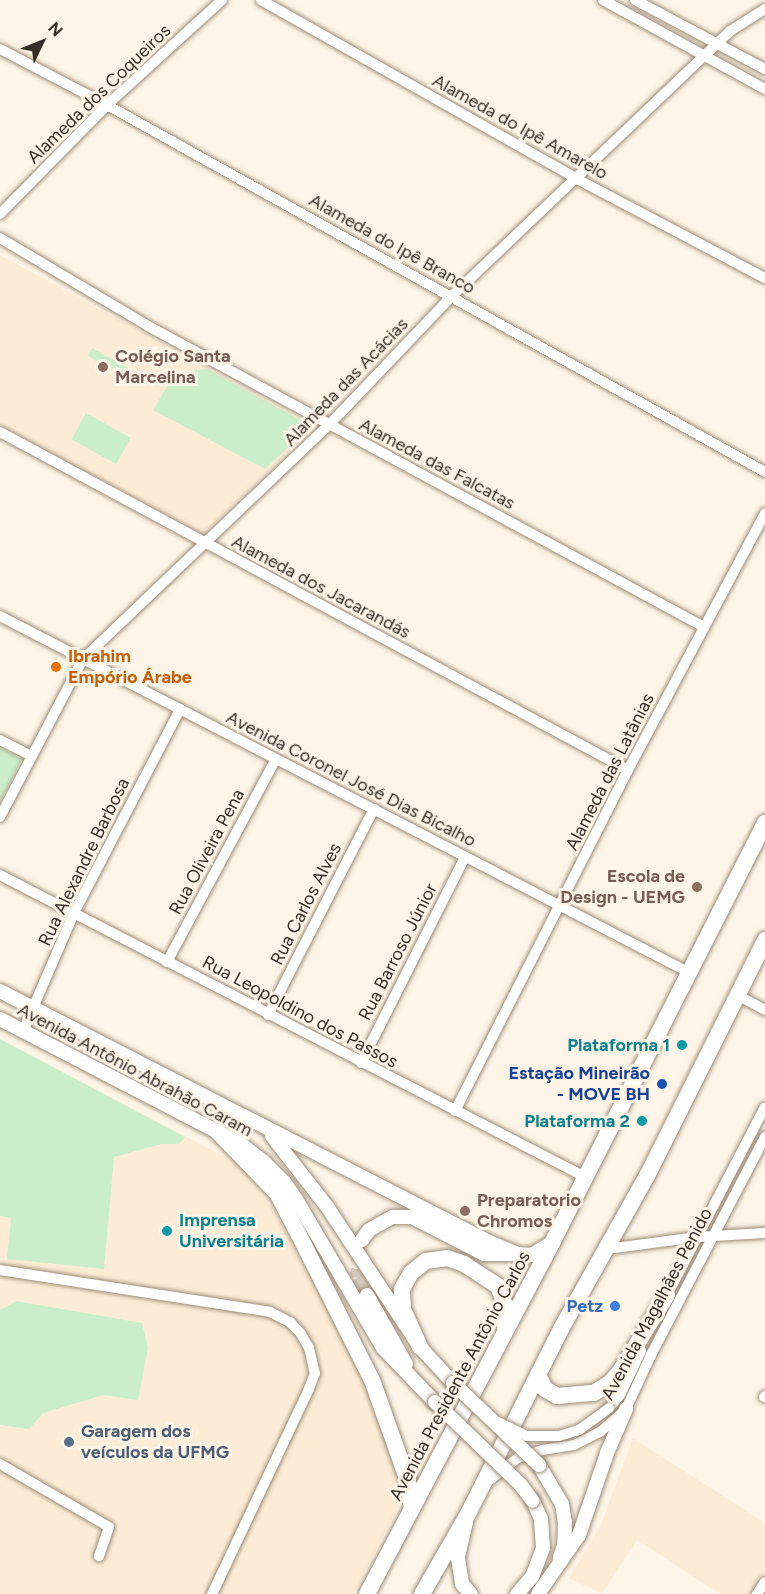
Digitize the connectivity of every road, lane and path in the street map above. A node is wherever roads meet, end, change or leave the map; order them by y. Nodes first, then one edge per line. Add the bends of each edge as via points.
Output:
1 (222, 0) edge
2 (261, 0) edge
3 (603, 0) edge
4 (635, 0) edge
5 (765, 9) edge
6 (717, 43) junction
7 (0, 49) edge
8 (704, 55) junction
9 (765, 69) edge
10 (765, 88) edge
11 (108, 105) junction
12 (577, 179) junction
13 (0, 214) edge
14 (0, 238) edge
15 (765, 278) edge
16 (452, 296) junction
17 (330, 424) junction
18 (0, 432) edge
19 (765, 472) edge
20 (765, 513) edge
21 (204, 542) junction
22 (0, 616) edge
23 (704, 627) junction
24 (84, 659) junction
25 (180, 710) junction
26 (0, 740) edge
27 (31, 756) junction
28 (276, 759) junction
29 (628, 770) junction
30 (374, 809) junction
31 (0, 817) edge
32 (765, 823) edge
33 (465, 857) junction
34 (0, 875) edge
35 (561, 906) junction
36 (74, 913) junction
37 (765, 940) edge
38 (167, 962) junction
39 (688, 972) junction
40 (0, 991) edge
41 (737, 995) junction
42 (34, 1008) junction
43 (765, 1010) edge
44 (268, 1015) junction
45 (0, 1019) edge
46 (23, 1031) junction
47 (361, 1063) junction
48 (765, 1107) edge
49 (455, 1112) junction
50 (254, 1122) junction
51 (218, 1132) junction
52 (765, 1137) edge
53 (585, 1177) junction
54 (765, 1233) edge
55 (713, 1236) junction
56 (697, 1237) junction
57 (362, 1240) tunnel mouth
58 (552, 1243) junction
59 (607, 1249) junction
60 (518, 1254) junction
61 (0, 1270) edge
62 (367, 1295) tunnel mouth
63 (667, 1295) junction
64 (504, 1330) junction
65 (420, 1347) junction
66 (538, 1375) junction
67 (420, 1386) junction
68 (626, 1409) junction
69 (490, 1419) junction
70 (0, 1464) edge
71 (484, 1484) junction
72 (412, 1509) junction
73 (468, 1514) junction
74 (99, 1556) dead end
75 (553, 1572) junction
76 (765, 1581) edge
77 (212, 1594) edge
78 (367, 1594) edge
79 (422, 1594) edge
80 (471, 1594) edge
81 (517, 1594) edge
82 (538, 1594) edge
83 (757, 1594) edge

1 - 11 street, Alameda dos Coqueiros
2 - 12 street, Alameda do Ipê Amarelo
3 - 8 street
4 - 6 street
5 - 6 street, Alameda das Acácias
6 - 8 street, Alameda das Acácias
6 - 9 street
7 - 11 street, Alameda do Ipê Branco
8 - 10 street
8 - 12 street, Alameda das Acácias
11 - 13 street, Alameda dos Coqueiros
11 - 16 street, Alameda do Ipê Branco
12 - 15 street, Alameda do Ipê Amarelo
12 - 16 street, Alameda das Acácias
14 - 17 street, Alameda das Falcatas via 148,326
16 - 17 street, Alameda das Acácias
16 - 19 street, Alameda do Ipê Branco
17 - 21 street, Alameda das Acácias
17 - 23 street, Alameda das Falcatas
18 - 21 street, Alameda dos Jacarandás
20 - 23 street, Alameda das Latânias
21 - 24 street, Alameda das Acácias
21 - 29 street, Alameda dos Jacarandás
22 - 24 street, Avenida Coronel José Dias Bicalho
23 - 29 street, Alameda das Latânias
24 - 25 street, Avenida Coronel José Dias Bicalho
24 - 27 street, Alameda das Acácias
25 - 28 street, Avenida Coronel José Dias Bicalho
25 - 36 street, Rua Alexandre Barbosa
26 - 27 street
27 - 31 street, Alameda das Acácias
28 - 30 street, Avenida Coronel José Dias Bicalho
28 - 38 street, Rua Oliveira Pena
29 - 35 street, Alameda das Latânias
30 - 33 street, Avenida Coronel José Dias Bicalho
30 - 44 street, Rua Carlos Alves
32 - 39 highway, Avenida Presidente Antônio Carlos
33 - 35 street, Avenida Coronel José Dias Bicalho
33 - 47 street, Rua Barroso Júnior
34 - 36 street, Rua Leopoldino dos Passos
35 - 39 street, Avenida Coronel José Dias Bicalho
35 - 49 street, Alameda das Latânias
36 - 38 street, Rua Leopoldino dos Passos
36 - 42 street, Rua Alexandre Barbosa
37 - 41 highway
38 - 44 street, Rua Leopoldino dos Passos
39 - 53 highway, Avenida Presidente Antônio Carlos
40 - 42 main road, Avenida Antônio Abrahão Caram
41 - 43 street
41 - 59 highway
42 - 46 street, Rua Alexandre Barbosa
42 - 50 main road, Avenida Antônio Abrahão Caram
44 - 47 street, Rua Leopoldino dos Passos
45 - 46 main road, Avenida Antônio Abrahão Caram
46 - 51 main road, Avenida Antônio Abrahão Caram
47 - 49 street, Rua Leopoldino dos Passos
48 - 56 street, Avenida Magalhães Penido
49 - 53 street, Rua Leopoldino dos Passos
50 - 60 main road, Avenida Antônio Abrahão Caram
50 - 65 main road, Avenida Antônio Abrahão Caram via 277,1140 328,1208
51 - 67 main road, Avenida Antônio Abrahão Caram via 241,1144 284,1182 383,1348
51 - 72 highway via 277,1193 299,1235 372,1380 408,1481
52 - 55 street, Avenida Magalhães Penido
53 - 58 highway, Avenida Presidente Antônio Carlos
54 - 55 street
55 - 56 street
55 - 68 street, Avenida Magalhães Penido
56 - 59 street
56 - 63 street, Avenida Magalhães Penido
57 - 60 main road via 369,1230 392,1217 412,1217 484,1254
58 - 60 main road via 531,1255
58 - 64 highway, Avenida Presidente Antônio Carlos
59 - 66 highway
61 - 77 street via 270,1312 290,1322 301,1334 315,1373
62 - 67 main road
63 - 66 highway via 621,1370 594,1394 557,1396 545,1389
63 - 69 street, Avenida Magalhães Penido, bridge via 620,1395 579,1430 559,1436 526,1436
64 - 65 highway via 507,1307 498,1286 447,1258 426,1261 411,1273 402,1289 403,1309
64 - 72 highway, Avenida Presidente Antônio Carlos
65 - 69 main road, Avenida Antônio Abrahão Caram, bridge
66 - 71 highway
67 - 81 main road, bridge via 533,1501 541,1519 543,1548 532,1577
68 - 71 street, Avenida Magalhães Penido via 600,1432 574,1445 518,1458
68 - 75 main road via 579,1535
69 - 75 main road, Avenida Antônio Abrahão Caram, bridge via 539,1465 562,1504 564,1546
70 - 74 street via 109,1527
71 - 73 highway
72 - 78 highway, Avenida Presidente Antônio Carlos
73 - 79 highway
73 - 80 main road via 458,1558 462,1584
75 - 82 main road
76 - 83 street

